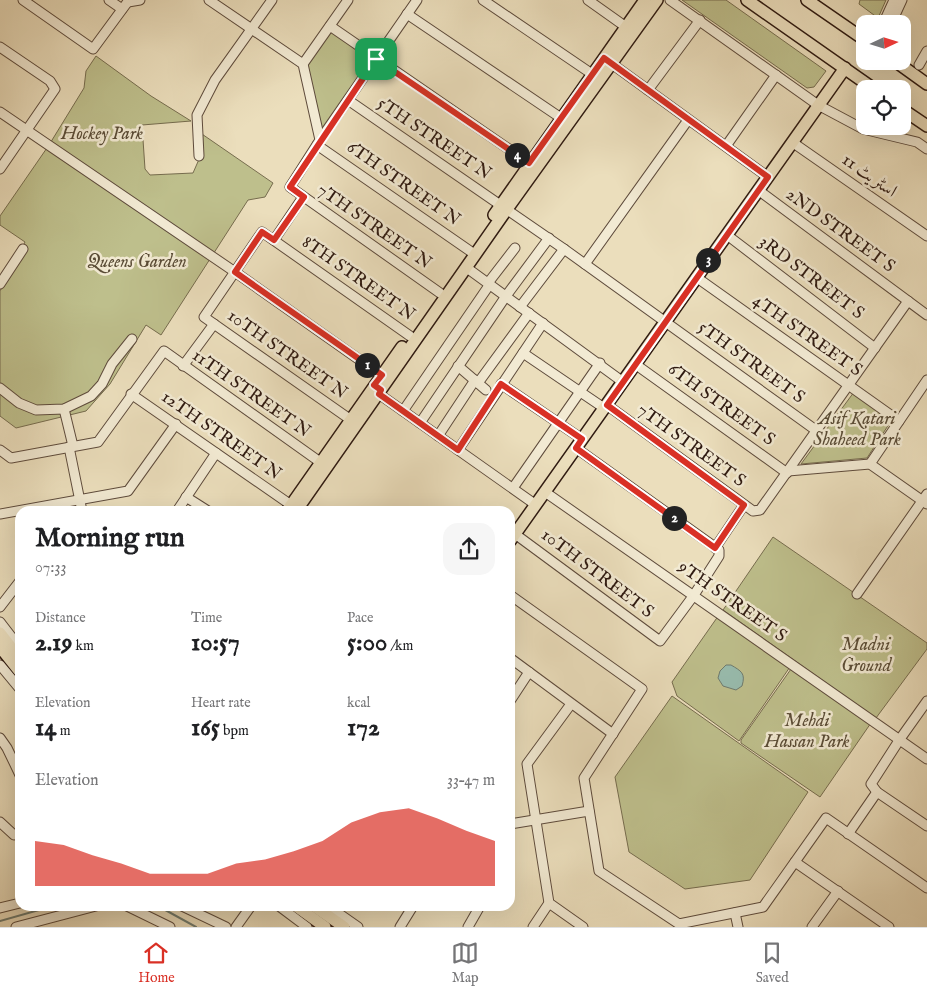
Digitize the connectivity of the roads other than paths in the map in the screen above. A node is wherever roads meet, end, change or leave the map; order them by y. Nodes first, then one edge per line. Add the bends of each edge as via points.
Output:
1 (23, 0) edge
2 (110, 0) edge
3 (140, 0) edge
4 (209, 0) edge
5 (272, 0) edge
6 (348, 0) edge
7 (417, 0) edge
8 (483, 0) edge
9 (588, 0) edge
10 (644, 0) edge
11 (657, 0) edge
12 (670, 0) edge
13 (747, 0) edge
14 (808, 0) edge
15 (894, 0) edge
16 (902, 0) edge
17 (126, 4) edge
18 (407, 14) junction
19 (887, 15) edge
20 (895, 15) edge
21 (700, 20) junction
22 (330, 26) junction
23 (626, 27) junction
24 (252, 29) junction
25 (856, 34) edge
26 (0, 47) edge
27 (927, 51) edge
28 (376, 59) junction
29 (608, 60) junction
30 (303, 64) junction
31 (919, 65) dead end
32 (845, 68) junction
33 (907, 70) edge
34 (592, 74) junction
35 (776, 75) junction
36 (862, 80) edge
37 (927, 84) edge
38 (648, 90) junction
39 (348, 100) junction
40 (818, 105) junction
41 (0, 112) edge
42 (911, 115) edge
43 (561, 118) junction
44 (688, 120) junction
45 (927, 126) edge
46 (26, 130) junction
47 (319, 142) junction
48 (792, 142) junction
49 (726, 146) junction
50 (927, 150) edge
51 (199, 156) dead end
52 (529, 163) junction
53 (0, 169) edge
54 (768, 177) junction
55 (758, 190) junction
56 (304, 197) junction
57 (504, 207) junction
58 (726, 235) junction
59 (927, 236) edge
60 (549, 238) junction
61 (274, 240) junction
62 (515, 248) dead end
63 (23, 249) dead end
64 (564, 249) junction
65 (470, 250) junction
66 (585, 264) junction
67 (467, 268) junction
68 (235, 272) junction
69 (696, 277) junction
70 (0, 284) edge
71 (489, 284) junction
72 (440, 293) junction
73 (506, 296) junction
74 (908, 301) junction
75 (520, 307) junction
76 (529, 313) junction
77 (927, 315) edge
78 (666, 321) junction
79 (543, 323) junction
80 (214, 324) junction
81 (410, 336) junction
82 (132, 339) dead end
83 (875, 348) junction
84 (523, 352) junction
85 (600, 363) junction
86 (635, 364) junction
87 (183, 366) junction
88 (458, 366) junction
89 (382, 375) junction
90 (927, 380) edge
91 (476, 382) junction
92 (623, 382) junction
93 (501, 384) junction
94 (849, 385) junction
95 (0, 388) edge
96 (378, 390) junction
97 (486, 390) dead end
98 (580, 392) junction
99 (131, 394) junction
100 (605, 406) junction
101 (64, 409) junction
102 (402, 411) junction
103 (351, 420) junction
104 (899, 421) junction
105 (420, 423) junction
106 (558, 423) junction
107 (176, 424) junction
108 (817, 431) junction
109 (438, 436) junction
110 (579, 444) junction
111 (71, 447) junction
112 (0, 450) edge
113 (458, 450) junction
114 (216, 453) junction
115 (870, 464) junction
116 (321, 466) junction
117 (788, 472) junction
118 (513, 488) junction
119 (545, 492) junction
120 (186, 497) junction
121 (80, 499) junction
122 (926, 500) edge
123 (536, 505) junction
124 (744, 505) junction
125 (43, 506) edge
126 (81, 506) edge
127 (180, 506) edge
128 (200, 506) edge
129 (287, 506) edge
130 (293, 506) edge
131 (15, 511) edge
132 (0, 514) edge
133 (515, 535) edge
134 (515, 539) edge
135 (718, 550) junction
136 (15, 588) edge
137 (857, 594) dead end
138 (694, 595) junction
139 (515, 599) edge
140 (0, 607) edge
141 (0, 622) edge
142 (0, 633) edge
143 (15, 642) edge
144 (0, 647) edge
145 (15, 652) edge
146 (515, 662) edge
147 (0, 664) edge
148 (15, 666) edge
149 (529, 672) junction
150 (15, 683) edge
151 (515, 693) edge
152 (927, 702) edge
153 (571, 704) junction
154 (613, 734) junction
155 (0, 738) edge
156 (900, 739) junction
157 (927, 759) edge
158 (15, 765) edge
159 (874, 788) junction
160 (589, 811) junction
161 (536, 819) junction
162 (0, 822) edge
163 (515, 823) edge
164 (927, 826) edge
165 (848, 834) junction
166 (14, 835) dead end
167 (795, 862) junction
168 (927, 888) edge
169 (838, 891) junction
170 (549, 903) junction
171 (15, 904) edge
172 (0, 908) edge
173 (77, 911) edge
174 (137, 911) edge
175 (192, 911) edge
176 (248, 911) edge
177 (286, 911) edge
178 (303, 911) edge
179 (321, 911) edge
180 (335, 911) edge
181 (410, 911) edge
182 (477, 911) edge
183 (735, 913) junction
184 (883, 925) edge
185 (16, 927) edge
186 (170, 927) edge
187 (226, 927) edge
188 (237, 927) edge
189 (307, 927) edge
190 (325, 927) edge
191 (344, 927) edge
192 (358, 927) edge
193 (400, 927) edge
194 (468, 927) edge
195 (533, 927) edge
196 (583, 927) edge
197 (738, 927) edge
198 (812, 927) edge

1 - 17 street via 93,49
2 - 17 street
3 - 17 street
4 - 24 street
5 - 24 street
6 - 22 street
7 - 18 street
8 - 34 street
9 - 23 street
10 - 23 main road
11 - 29 main road
12 - 21 street
13 - 32 main road
14 - 25 main road
15 - 19 street
16 - 20 street
18 - 28 street
18 - 43 street
21 - 35 street
21 - 38 street
22 - 28 street
22 - 30 street
23 - 29 main road
24 - 30 street
24 - 51 street via 215,80 197,115
26 - 46 street via 50,81 55,89
27 - 31 street
28 - 39 street
28 - 52 street
29 - 34 main road
29 - 38 street
29 - 57 main road
30 - 47 street
32 - 36 main road
32 - 40 main road
33 - 37 main road
34 - 43 main road
35 - 40 street
35 - 49 street
38 - 44 street
39 - 47 street
39 - 57 street, 5TH STREET N
40 - 48 main road
40 - 50 street via 862,128 917,142
41 - 46 street
42 - 45 main road
43 - 52 main road
44 - 49 street
44 - 66 street
46 - 53 street
46 - 68 street
47 - 56 street, 7TH STREET N via 290,187
47 - 65 street, 6TH STREET N
48 - 54 main road
48 - 59 street, اسٹریٹ 11
49 - 54 street
52 - 57 main road
54 - 55 main road
55 - 58 main road
55 - 74 street, 2ND STREET S
56 - 61 street
56 - 72 street, 7TH STREET N
57 - 60 street, 5TH STREET N
57 - 65 main road
57 - 67 main road
58 - 69 main road
58 - 83 street, 3RD STREET S
60 - 64 street, 5TH STREET N
60 - 73 street
61 - 68 street, 8TH STREET N via 262,232
61 - 81 street, 8TH STREET N
62 - 71 street
63 - 70 street
64 - 66 street, 5TH STREET N
64 - 75 street
65 - 72 main road
66 - 78 street, 5TH STREET S
67 - 71 street
67 - 96 main road
68 - 80 street, 10TH STREET N via 204,317
68 - 89 street
69 - 78 main road
69 - 94 street, 4TH STREET S
71 - 73 street
71 - 102 street
72 - 81 main road
73 - 75 street
73 - 88 street
74 - 77 street, 2ND STREET S
74 - 83 street
75 - 76 street
76 - 79 street
76 - 91 street
78 - 86 main road
78 - 108 street, 5TH STREET S
79 - 84 street
79 - 85 street
80 - 87 street
80 - 103 street, 10TH STREET N
81 - 89 main road
82 - 101 street via 91,396
83 - 94 street
84 - 93 street
84 - 98 street, 7TH STREET S
85 - 92 street
85 - 98 street
86 - 92 main road
86 - 117 street, 6TH STREET S
87 - 99 street, 11TH STREET N via 164,352
87 - 116 street, 11TH STREET N
88 - 91 street
88 - 105 street
89 - 96 main road
90 - 104 street
91 - 97 street
91 - 109 street
92 - 100 main road
93 - 106 street
93 - 113 street
94 - 104 street, 4TH STREET S
94 - 108 street
95 - 101 street via 18,403 36,410
96 - 102 street
96 - 103 main road
96 - 116 main road
98 - 100 street, 7TH STREET S
98 - 106 street
99 - 107 street, 12TH STREET N
99 - 111 street via 98,442
100 - 110 main road
100 - 124 street, 7TH STREET S
101 - 111 street
102 - 105 street
103 - 116 main road
104 - 115 street
105 - 109 street
106 - 110 street
106 - 118 street
107 - 114 street, 12TH STREET N
107 - 121 street via 128,491
108 - 117 street
109 - 113 street
110 - 119 main road
110 - 135 street
111 - 112 street via 11,458
111 - 121 street
113 - 118 street
114 - 120 street
114 - 129 street, 12TH STREET N
115 - 117 street
115 - 122 street
116 - 130 main road
117 - 124 street, 7TH STREET S via 762,509 752,511
118 - 123 street
119 - 123 main road
119 - 138 street, 9TH STREET S
120 - 127 street
120 - 128 street
121 - 125 street
121 - 126 street
122 - 137 street
123 - 133 main road
124 - 135 street
131 - 132 street
134 - 138 street, 10TH STREET S via 660,641
135 - 138 street via 720,556
136 - 140 street
138 - 156 street, 9TH STREET S
139 - 154 street via 642,689
141 - 143 street
142 - 145 main road
144 - 148 main road
146 - 149 street
147 - 150 street
149 - 151 street
149 - 153 street
152 - 156 street
153 - 154 street
153 - 161 street via 527,764
154 - 160 street via 584,778
155 - 158 street
156 - 157 street, 9TH STREET S
156 - 159 street
159 - 164 street
159 - 165 street
160 - 161 street
160 - 183 street via 599,871 679,924
161 - 163 street
161 - 170 street
162 - 166 street
165 - 167 street via 826,818
165 - 168 street
167 - 169 street
167 - 183 street via 763,907
169 - 184 street
169 - 198 street
170 - 195 street
170 - 196 street
171 - 172 street
173 - 185 street
174 - 186 street
175 - 187 street
176 - 188 street
177 - 189 street
178 - 190 main road
179 - 191 main road
180 - 192 street
181 - 193 street
182 - 194 street
183 - 197 street

